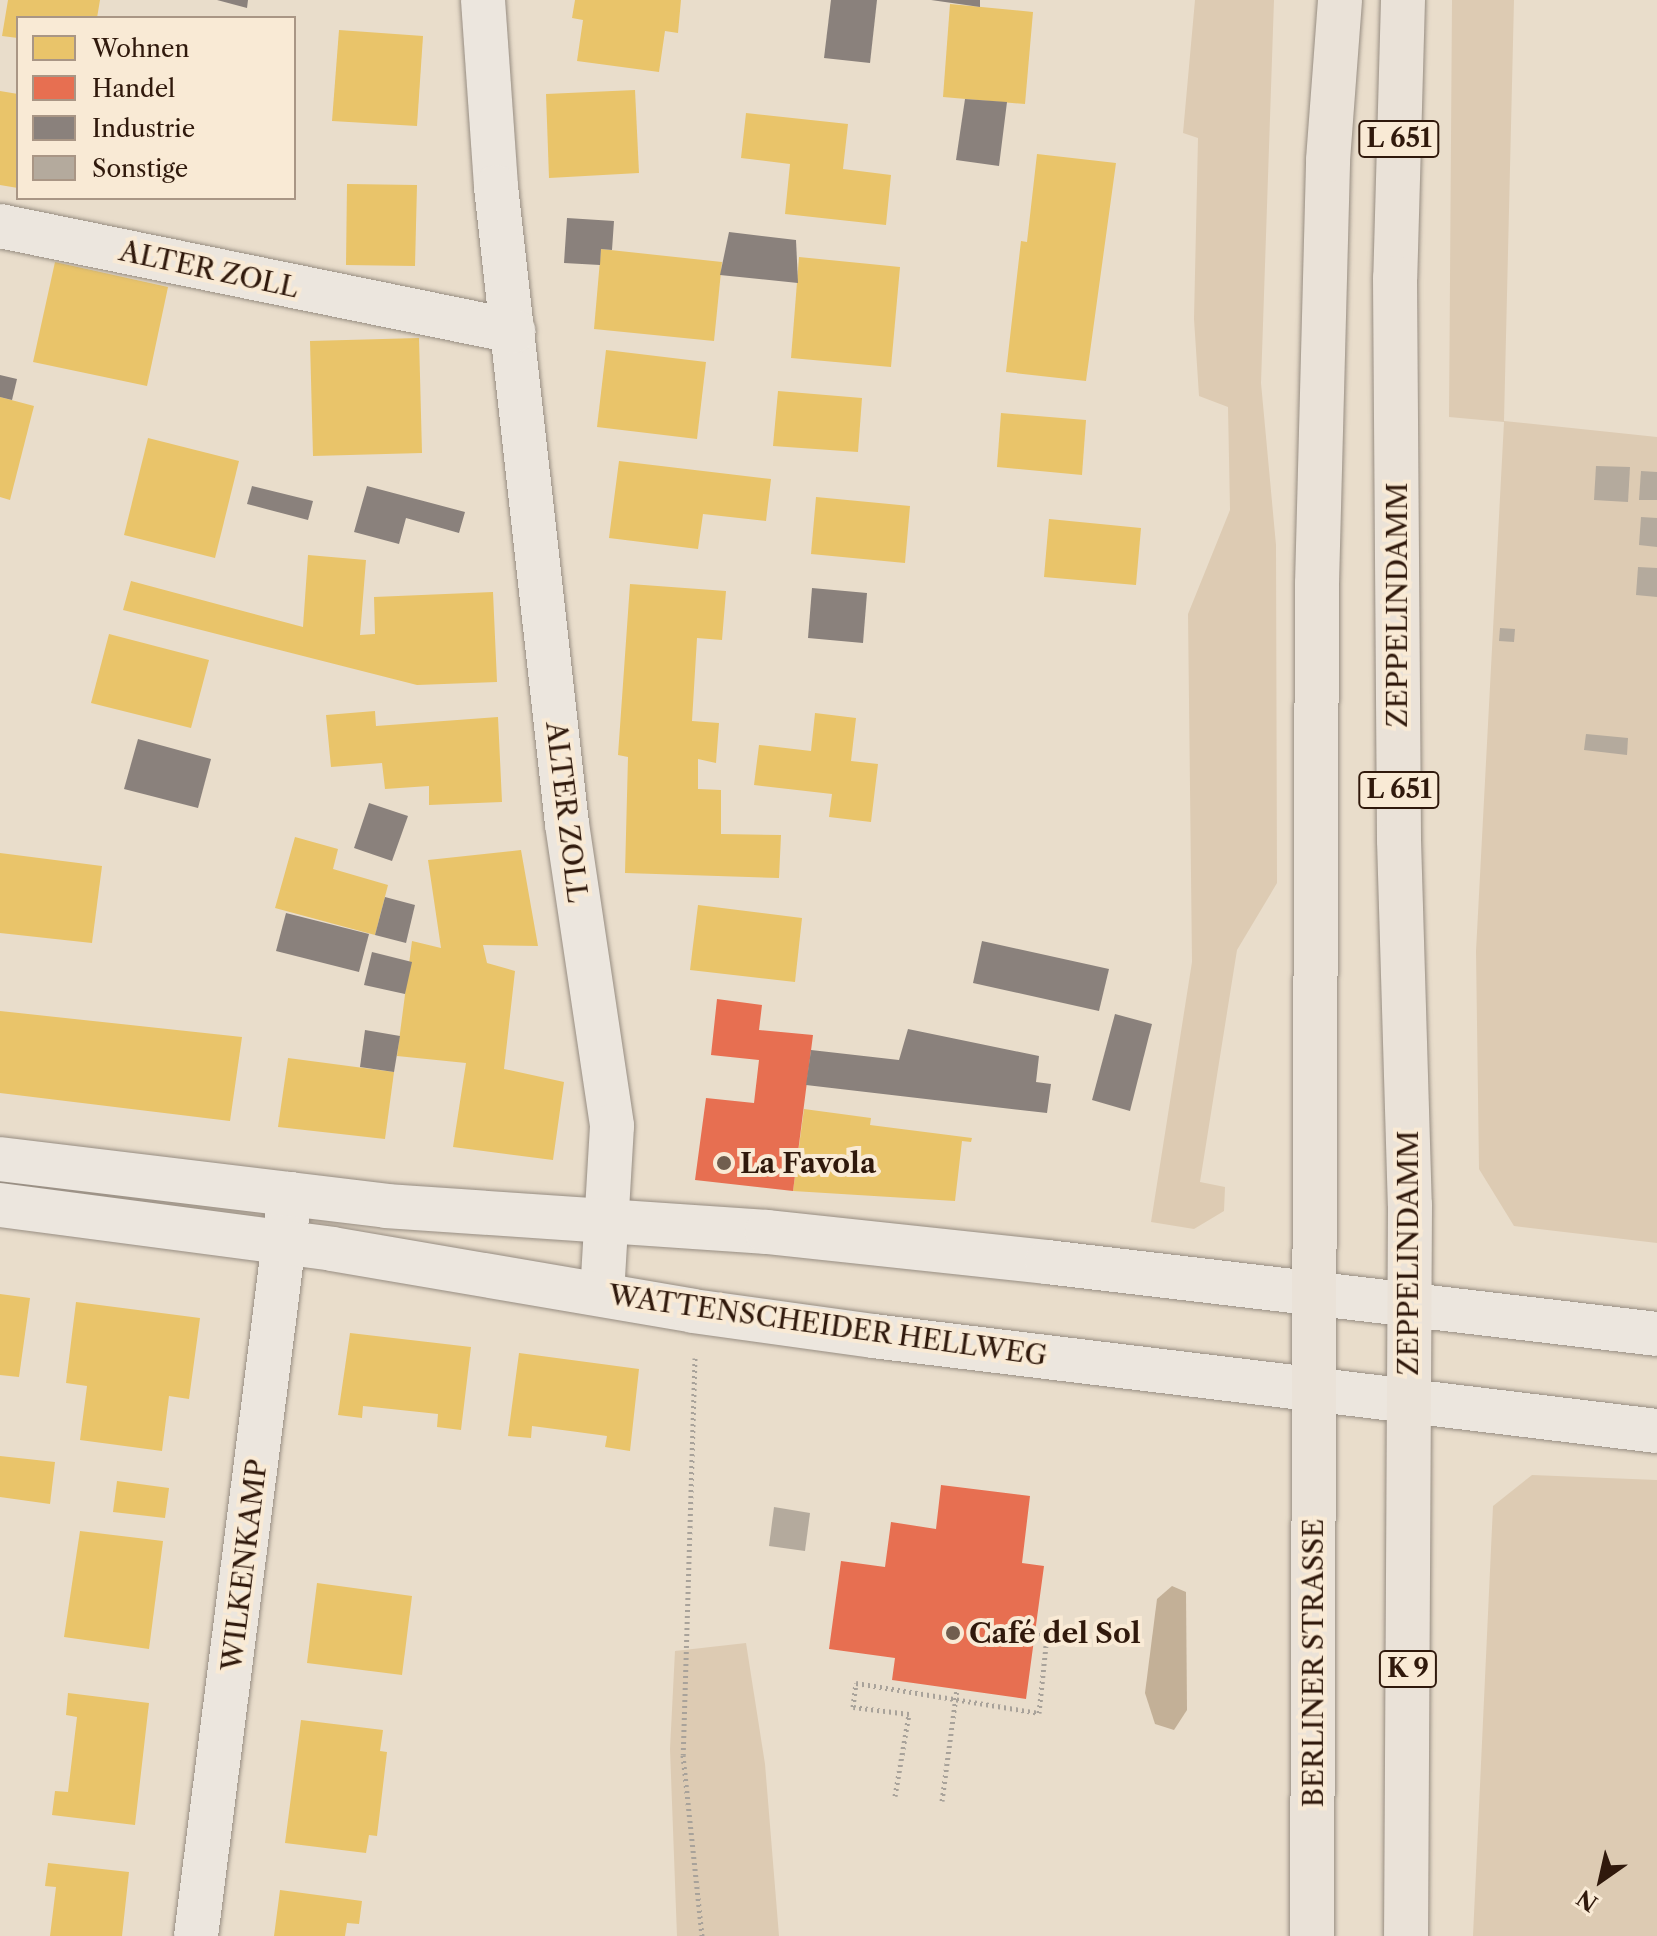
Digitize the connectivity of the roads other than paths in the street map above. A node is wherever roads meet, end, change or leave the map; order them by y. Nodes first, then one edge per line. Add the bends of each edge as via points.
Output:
1 (483, 0) edge
2 (1340, 0) edge
3 (1403, 0) edge
4 (0, 226) edge
5 (513, 331) junction
6 (0, 1159) edge
7 (290, 1194) junction
8 (0, 1205) edge
9 (608, 1225) junction
10 (283, 1243) junction
11 (1311, 1291) junction
12 (602, 1293) junction
13 (1409, 1302) junction
14 (1657, 1334) edge
15 (1313, 1390) junction
16 (1407, 1402) junction
17 (1657, 1431) edge
18 (196, 1936) edge
19 (1312, 1936) edge
20 (1406, 1936) edge

1 - 5 main road, ALTER ZOLL via 484,61
2 - 11 main road, L 651 via 1328,160 1317,584
3 - 13 main road, ZEPPELINDAMM / L 651 via 1395,324
4 - 5 main road, ALTER ZOLL
5 - 9 main road, ALTER ZOLL via 567,824 612,1126
6 - 7 main road
7 - 9 main road
7 - 10 main road, WILKENKAMP
8 - 10 main road, WATTENSCHEIDER HELLWEG
9 - 11 main road via 767,1232
9 - 12 main road, ALTER ZOLL
10 - 12 main road, WATTENSCHEIDER HELLWEG
10 - 18 main road, WILKENKAMP
11 - 13 main road
11 - 15 main road, L 651
12 - 15 main road, WATTENSCHEIDER HELLWEG via 693,1311
13 - 14 main road
13 - 16 main road, ZEPPELINDAMM / L 651
15 - 16 main road, WATTENSCHEIDER HELLWEG
15 - 19 main road, BERLINER STRASSE
16 - 17 main road, WATTENSCHEIDER HELLWEG
16 - 20 main road, K 9

